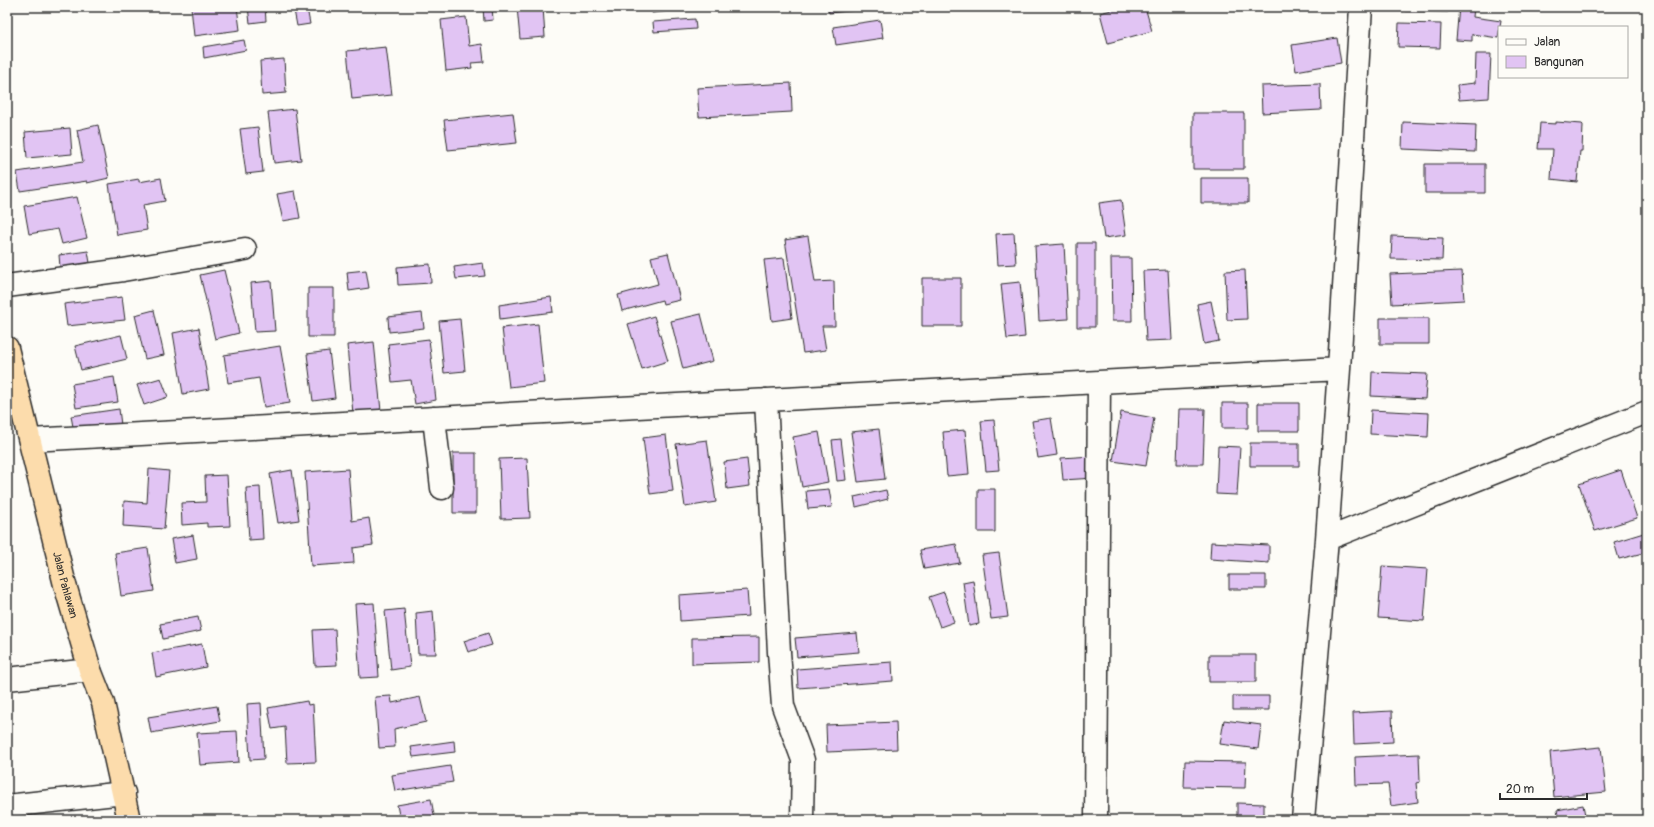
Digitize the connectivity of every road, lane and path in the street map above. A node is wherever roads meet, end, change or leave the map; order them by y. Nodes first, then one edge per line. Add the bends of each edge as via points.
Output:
1 (1361, 7) edge
2 (245, 249) dead end
3 (7, 286) edge
4 (7, 348) edge
5 (1339, 369) junction
6 (1099, 382) junction
7 (766, 400) junction
8 (1647, 412) edge
9 (434, 418) junction
10 (30, 440) junction
11 (442, 488) dead end
12 (1327, 539) junction
13 (90, 670) junction
14 (7, 679) edge
15 (124, 793) junction
16 (7, 806) edge
17 (129, 820) edge
18 (802, 820) edge
19 (1096, 820) edge
20 (1303, 820) edge

1 - 5 street
2 - 3 street via 123,270
4 - 10 highway, Jalan Pahlawan
5 - 6 street
5 - 12 street
6 - 7 street
6 - 19 street
7 - 9 street
7 - 18 street via 783,706 803,760
8 - 12 street
9 - 10 street
9 - 11 street
10 - 13 highway, Jalan Pahlawan via 65,585
12 - 20 street
13 - 14 street
13 - 15 highway, Jalan Pahlawan via 103,703
15 - 16 street
15 - 17 highway, Jalan Pahlawan

